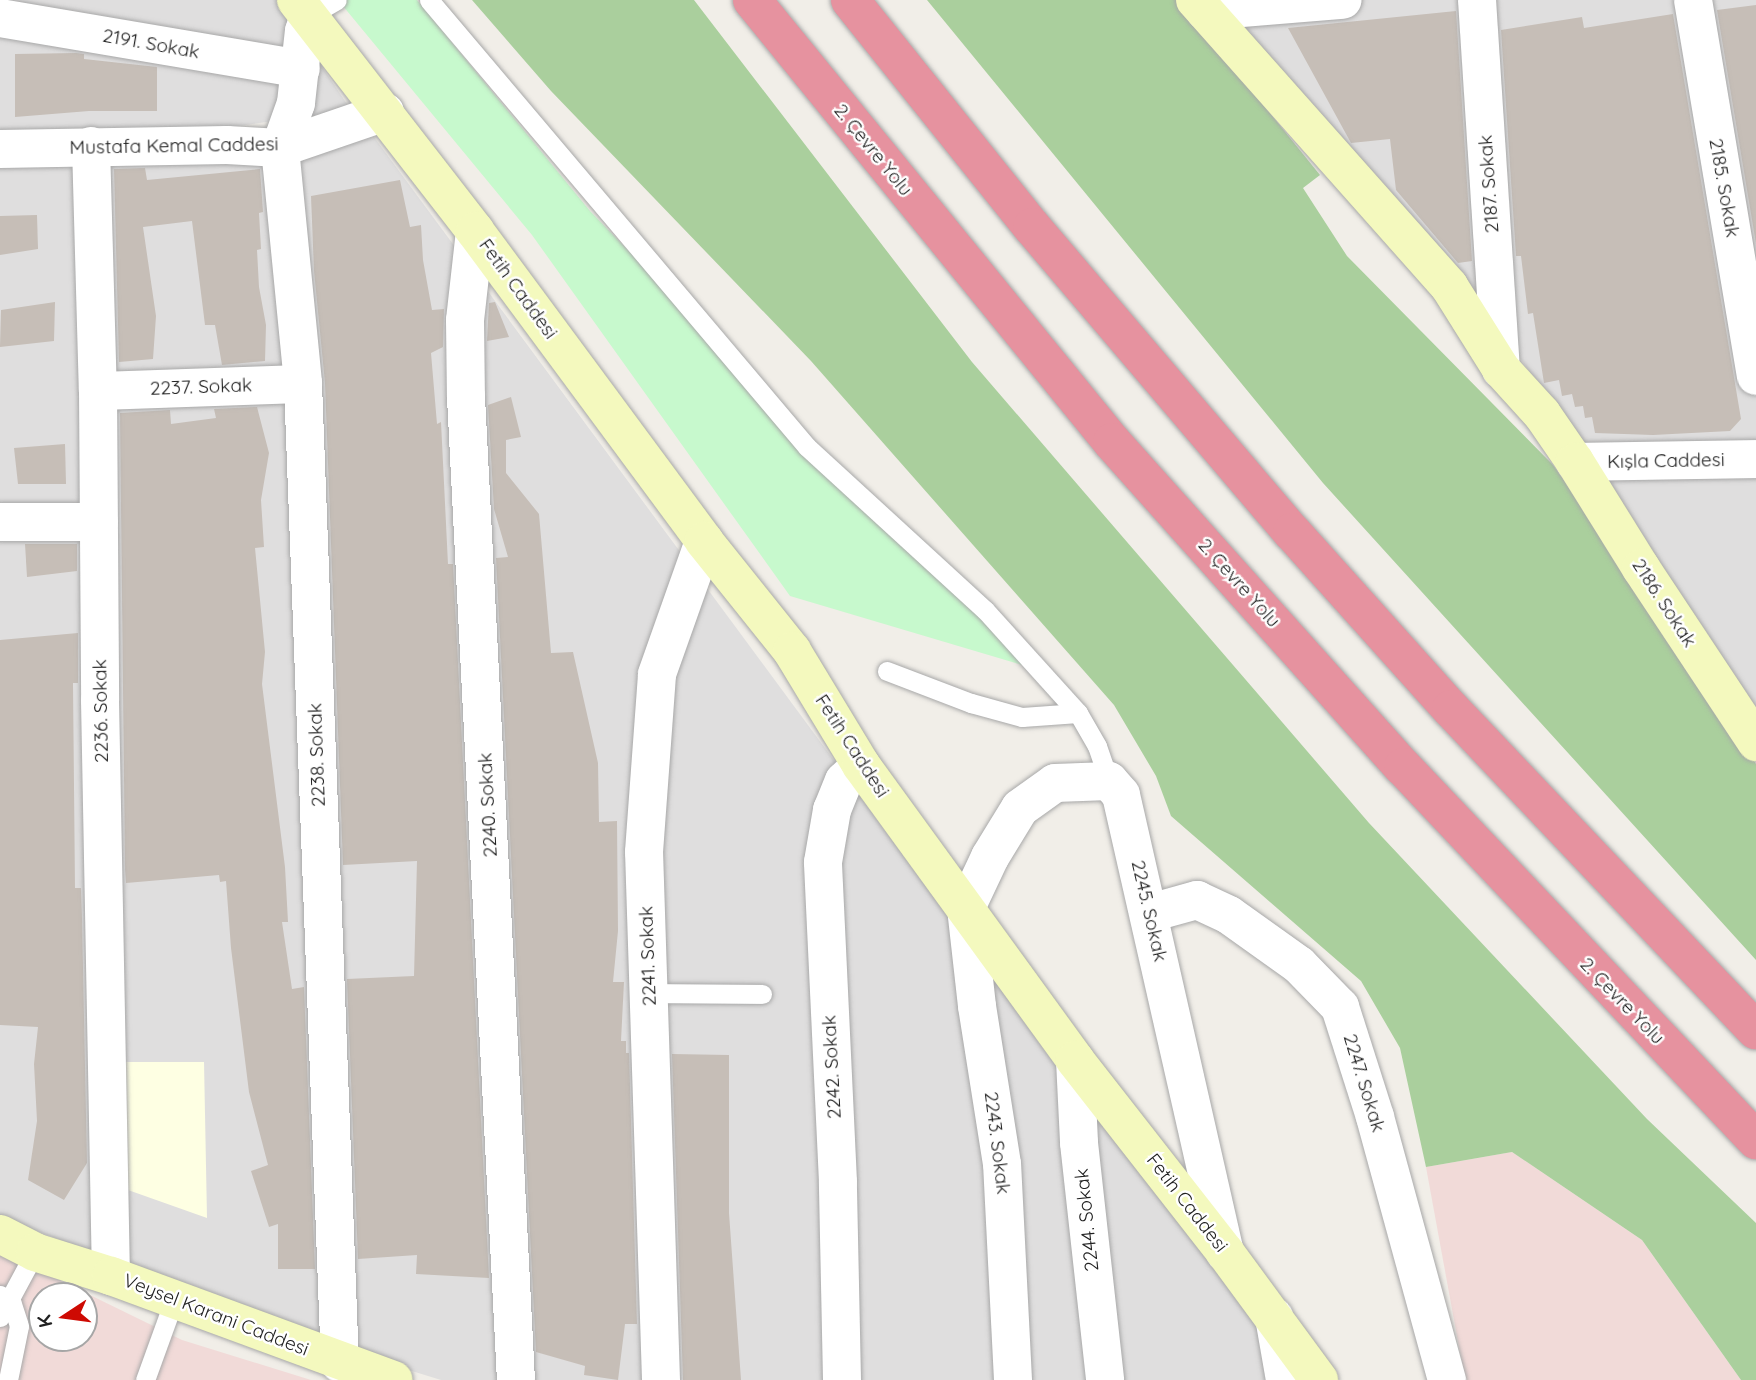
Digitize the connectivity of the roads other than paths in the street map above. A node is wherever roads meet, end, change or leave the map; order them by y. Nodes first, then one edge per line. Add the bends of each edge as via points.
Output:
1 (429, 0) edge
2 (752, 0) edge
3 (850, 0) edge
4 (1343, 0) edge
5 (1477, 0) edge
6 (1693, 0) edge
7 (1277, 2) edge
8 (314, 5) edge
9 (1200, 6) edge
10 (0, 18) edge
11 (301, 69) junction
12 (385, 112) junction
13 (91, 146) junction
14 (280, 148) junction
15 (0, 149) edge
16 (475, 230) junction
17 (1501, 369) junction
18 (1756, 376) edge
19 (303, 384) junction
20 (98, 391) junction
21 (1756, 459) edge
22 (1575, 462) junction
23 (0, 522) edge
24 (99, 522) junction
25 (704, 541) junction
26 (887, 671) dead end
27 (1078, 713) junction
28 (1756, 742) edge
29 (860, 765) junction
30 (1109, 781) junction
31 (966, 908) junction
32 (1150, 913) junction
33 (649, 993) junction
34 (762, 995) dead end
35 (1756, 1030) edge
36 (1075, 1060) junction
37 (1756, 1140) edge
38 (0, 1234) edge
39 (35, 1252) junction
40 (1225, 1252) junction
41 (111, 1276) junction
42 (174, 1300) junction
43 (4, 1304) edge
44 (1273, 1317) junction
45 (340, 1363) junction
46 (8, 1380) edge
47 (145, 1380) edge
48 (393, 1380) edge
49 (516, 1380) edge
50 (661, 1380) edge
51 (842, 1380) edge
52 (1013, 1380) edge
53 (1105, 1380) edge
54 (1285, 1380) edge
55 (1319, 1380) edge
56 (1447, 1380) edge

1 - 27 lane via 807,447 985,610
2 - 37 highway, 2. Çevre Yolu via 1112,442 1403,767
3 - 35 highway via 1032,227 1292,532 1451,709
4 - 7 street
5 - 17 street, 2187. Sokak
6 - 18 street, 2185. Sokak
7 - 9 street
8 - 11 street via 304,32
8 - 12 main road, Fetih Caddesi
9 - 17 main road, 2186. Sokak via 1449,286
10 - 11 street, 2191. Sokak
11 - 14 street via 296,103
12 - 14 street, Mustafa Kemal Caddesi
12 - 16 main road, Fetih Caddesi
13 - 14 street, Mustafa Kemal Caddesi
13 - 15 street, Mustafa Kemal Caddesi
13 - 20 street, 2236. Sokak
14 - 19 street, 2238. Sokak
16 - 25 main road, Fetih Caddesi
16 - 49 street, 2240. Sokak via 465,320 466,397
17 - 22 main road, 2186. Sokak via 1542,414
19 - 20 street, 2237. Sokak
19 - 45 street, 2238. Sokak
20 - 24 street, 2236. Sokak
21 - 22 street, Kışla Caddesi
22 - 28 main road, 2186. Sokak
23 - 24 street
24 - 41 street, 2236. Sokak
25 - 29 main road, Fetih Caddesi via 792,651
25 - 33 street, 2241. Sokak via 657,674 645,852
26 - 27 lane via 971,704 1022,717
27 - 30 lane via 1097,746
29 - 31 main road, Fetih Caddesi
29 - 51 street, 2242. Sokak via 844,781 832,810 823,862
30 - 31 street via 1055,783 1020,808
30 - 32 street, 2245. Sokak via 1121,795
31 - 36 main road, Fetih Caddesi
31 - 52 street, 2243. Sokak via 1002,1164
32 - 40 street, 2245. Sokak
32 - 56 street, 2247. Sokak via 1197,900 1229,915 1299,965 1340,1007
33 - 34 lane
33 - 50 street, 2241. Sokak
36 - 40 main road, Fetih Caddesi
36 - 53 street, 2244. Sokak via 1079,1143
38 - 39 main road, Veysel Karani Caddesi
39 - 41 main road, Veysel Karani Caddesi
39 - 43 lane
40 - 44 main road, Fetih Caddesi
41 - 42 main road, Veysel Karani Caddesi
42 - 45 main road, Veysel Karani Caddesi
42 - 47 lane
43 - 46 lane via 19,1326
44 - 54 street
44 - 55 main road, Fetih Caddesi
45 - 48 main road, Veysel Karani Caddesi

